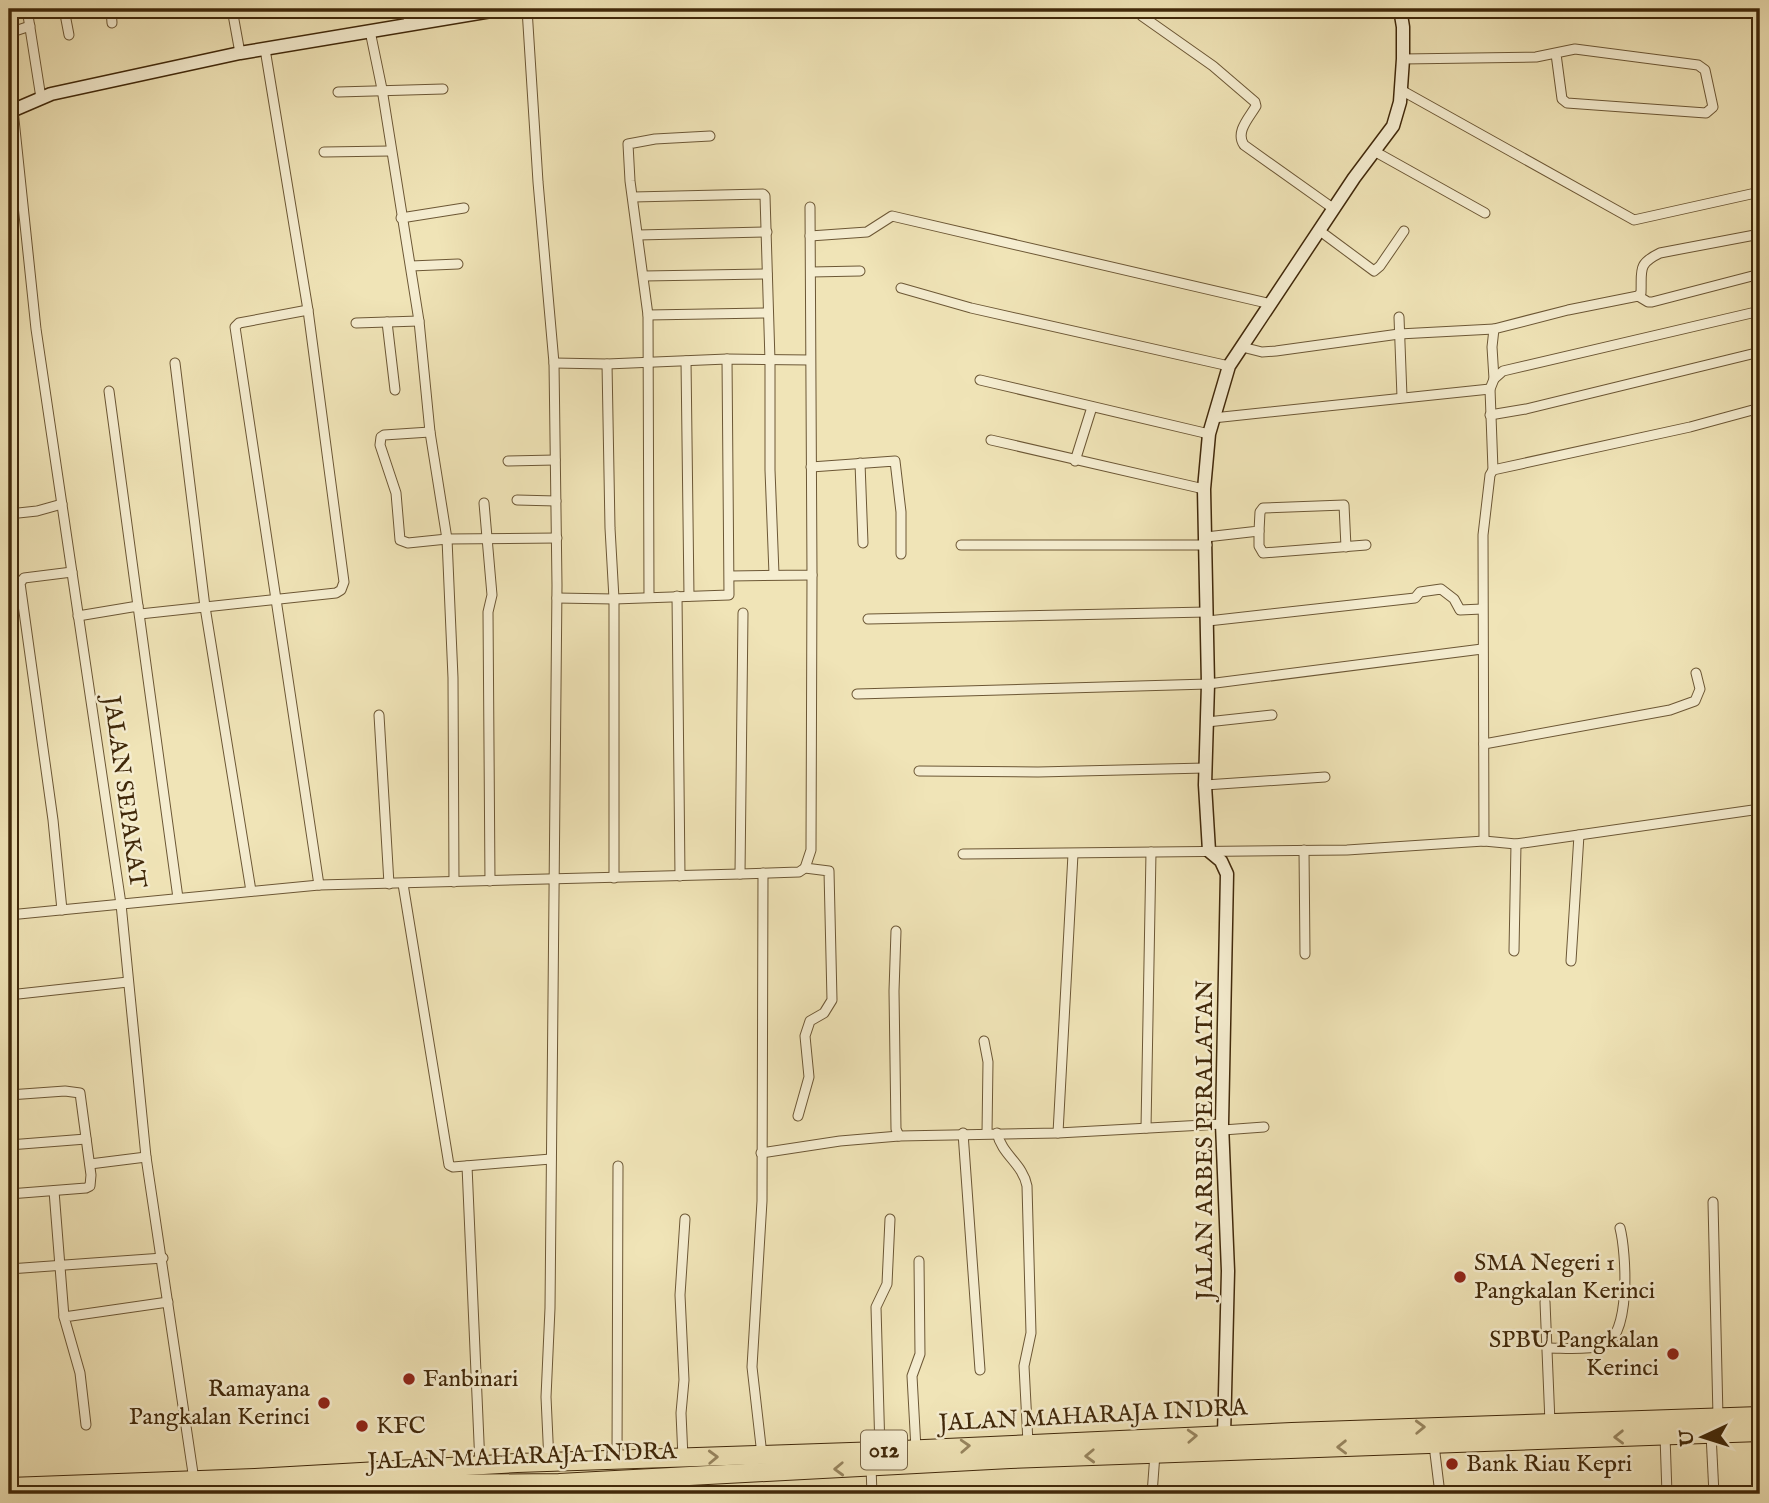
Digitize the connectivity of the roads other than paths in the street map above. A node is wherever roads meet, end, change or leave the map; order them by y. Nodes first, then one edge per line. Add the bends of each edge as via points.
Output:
1 (27, 9) edge
2 (64, 9) edge
3 (112, 9) edge
4 (232, 9) edge
5 (407, 9) edge
6 (503, 9) edge
7 (527, 9) edge
8 (1140, 9) edge
9 (1400, 9) edge
10 (451, 13) edge
11 (112, 23) dead end
12 (409, 23) junction
13 (30, 26) junction
14 (370, 31) junction
15 (9, 33) edge
16 (69, 35) dead end
17 (265, 48) junction
18 (240, 53) junction
19 (1556, 54) junction
20 (1403, 59) junction
21 (382, 89) junction
22 (443, 89) dead end
23 (1401, 90) junction
24 (338, 92) dead end
25 (41, 99) junction
26 (11, 111) edge
27 (710, 136) dead end
28 (390, 151) junction
29 (1374, 151) junction
30 (324, 152) dead end
31 (1760, 191) edge
32 (633, 197) junction
33 (810, 207) dead end
34 (464, 208) dead end
35 (1334, 209) junction
36 (1485, 213) dead end
37 (401, 219) junction
38 (1320, 231) junction
39 (1404, 231) dead end
40 (767, 232) junction
41 (1760, 234) edge
42 (638, 235) junction
43 (810, 236) junction
44 (458, 264) dead end
45 (411, 266) junction
46 (860, 271) dead end
47 (811, 272) junction
48 (767, 274) junction
49 (1760, 274) edge
50 (644, 276) junction
51 (901, 288) dead end
52 (1638, 296) junction
53 (1271, 304) junction
54 (308, 310) junction
55 (1760, 311) edge
56 (768, 313) junction
57 (648, 315) junction
58 (1399, 317) dead end
59 (419, 321) junction
60 (387, 322) junction
61 (356, 323) dead end
62 (1494, 329) junction
63 (1399, 334) junction
64 (1242, 347) junction
65 (1760, 352) edge
66 (727, 359) junction
67 (770, 360) junction
68 (810, 360) junction
69 (648, 361) junction
70 (686, 361) junction
71 (175, 363) dead end
72 (554, 363) junction
73 (607, 364) junction
74 (1229, 366) junction
75 (1494, 379) junction
76 (980, 380) dead end
77 (1490, 389) junction
78 (395, 390) dead end
79 (109, 391) dead end
80 (1402, 397) junction
81 (1092, 407) junction
82 (1760, 408) edge
83 (1490, 415) junction
84 (1213, 418) junction
85 (430, 432) junction
86 (1209, 434) junction
87 (991, 440) dead end
88 (555, 460) junction
89 (508, 461) dead end
90 (1074, 461) junction
91 (860, 463) junction
92 (811, 467) junction
93 (1493, 470) junction
94 (1205, 489) junction
95 (516, 500) dead end
96 (556, 501) junction
97 (484, 503) dead end
98 (62, 504) junction
99 (9, 514) edge
100 (1259, 531) junction
101 (488, 538) junction
102 (557, 538) junction
103 (447, 539) junction
104 (1207, 541) junction
105 (863, 543) dead end
106 (961, 545) dead end
107 (1366, 545) dead end
108 (1346, 547) junction
109 (901, 554) dead end
110 (72, 572) junction
111 (775, 574) junction
112 (812, 575) junction
113 (730, 576) junction
114 (677, 596) junction
115 (689, 596) junction
116 (649, 597) junction
117 (557, 598) junction
118 (276, 599) junction
119 (614, 599) junction
120 (205, 607) junction
121 (1482, 609) junction
122 (139, 610) junction
123 (743, 613) dead end
124 (78, 616) junction
125 (1208, 617) junction
126 (868, 619) dead end
127 (1482, 649) junction
128 (1696, 673) dead end
129 (1208, 684) junction
130 (856, 694) dead end
131 (379, 715) dead end
132 (1272, 715) dead end
133 (1207, 722) junction
134 (1484, 744) junction
135 (1205, 768) junction
136 (919, 771) dead end
137 (1325, 777) dead end
138 (1205, 785) junction
139 (1760, 808) edge
140 (1579, 835) junction
141 (1484, 841) junction
142 (1516, 844) junction
143 (1304, 850) junction
144 (1209, 851) junction
145 (1151, 852) junction
146 (962, 854) dead end
147 (1073, 854) junction
148 (806, 868) junction
149 (763, 873) junction
150 (740, 874) junction
151 (680, 876) junction
152 (614, 878) junction
153 (553, 880) junction
154 (490, 881) junction
155 (454, 882) junction
156 (389, 884) junction
157 (403, 884) junction
158 (319, 885) junction
159 (251, 891) junction
160 (178, 898) junction
161 (121, 904) junction
162 (62, 910) junction
163 (9, 915) edge
164 (897, 931) dead end
165 (1514, 951) dead end
166 (1305, 954) dead end
167 (1571, 961) dead end
168 (128, 982) junction
169 (9, 995) edge
170 (984, 1041) dead end
171 (9, 1095) edge
172 (798, 1116) dead end
173 (1223, 1127) junction
174 (1265, 1127) dead end
175 (1146, 1128) junction
176 (963, 1133) junction
177 (987, 1133) junction
178 (998, 1133) junction
179 (1058, 1133) junction
180 (899, 1136) junction
181 (86, 1139) junction
182 (9, 1145) edge
183 (761, 1153) junction
184 (146, 1157) junction
185 (551, 1159) junction
186 (90, 1164) junction
187 (467, 1166) junction
188 (618, 1166) dead end
189 (54, 1191) junction
190 (9, 1194) edge
191 (1713, 1202) dead end
192 (685, 1219) dead end
193 (890, 1219) dead end
194 (1620, 1228) dead end
195 (163, 1258) junction
196 (919, 1261) dead end
197 (60, 1265) junction
198 (9, 1269) edge
199 (168, 1301) junction
200 (1545, 1301) dead end
201 (64, 1318) junction
202 (1548, 1348) junction
203 (980, 1370) dead end
204 (1760, 1416) edge
205 (1718, 1417) junction
206 (1550, 1423) junction
207 (86, 1425) dead end
208 (1760, 1433) edge
209 (1711, 1434) junction
210 (1224, 1435) junction
211 (1665, 1436) junction
212 (1028, 1443) junction
213 (1434, 1445) junction
214 (1129, 1447) junction
215 (916, 1448) junction
216 (880, 1451) junction
217 (1155, 1454) junction
218 (762, 1455) junction
219 (683, 1458) junction
220 (617, 1460) junction
221 (549, 1462) junction
222 (480, 1465) junction
223 (871, 1467) junction
224 (194, 1480) junction
225 (9, 1487) edge
226 (429, 1489) edge
227 (560, 1489) edge
228 (161, 1490) edge
229 (226, 1493) edge
230 (872, 1494) edge
231 (1152, 1494) edge
232 (1440, 1494) edge
233 (1667, 1494) edge
234 (1714, 1494) edge

1 - 13 street
2 - 16 street
3 - 11 street
4 - 18 street
5 - 12 street
6 - 10 street
7 - 72 street
8 - 35 street via 1142,16 1255,102 1241,131 1244,145
9 - 20 street
10 - 12 street
12 - 14 street
13 - 15 street
13 - 25 street
14 - 17 street
14 - 21 street
17 - 18 street
17 - 54 street
18 - 25 street
19 - 19 street via 1562,99 1567,103 1706,113 1713,107 1705,70 1698,65 1575,49
19 - 20 street
20 - 23 street
21 - 22 street
21 - 24 street
21 - 28 street
23 - 29 street via 1393,126
23 - 31 street via 1634,220
25 - 26 street
26 - 98 street, JALAN SEPAKAT
27 - 32 street via 628,144
28 - 30 street
28 - 37 street
29 - 35 street
29 - 36 street
32 - 40 street via 763,194
32 - 42 street
33 - 43 street
34 - 37 street
35 - 38 street
37 - 45 street
38 - 39 street via 1374,271
38 - 53 street
40 - 42 street
40 - 48 street
41 - 52 street via 1660,253 1646,260
42 - 50 street
43 - 47 street
43 - 53 street via 867,232 892,216
44 - 45 street
45 - 59 street
46 - 47 street
47 - 68 street
48 - 50 street
48 - 56 street
49 - 52 street via 1652,302
50 - 57 street
51 - 74 street
52 - 62 street
53 - 64 street
54 - 118 street via 344,582 336,593
54 - 118 street via 235,327
55 - 75 street via 1503,371
56 - 57 street
56 - 67 street
57 - 69 street
58 - 63 street
59 - 60 street
59 - 85 street
60 - 61 street
60 - 78 street
62 - 63 street
62 - 75 street
63 - 64 street via 1276,351
63 - 80 street
64 - 74 street
65 - 83 street
66 - 67 street
66 - 70 street
66 - 113 street
67 - 68 street
67 - 111 street
68 - 92 street
69 - 70 street
69 - 73 street
69 - 116 street
70 - 115 street
71 - 120 street
72 - 73 street
72 - 88 street
73 - 119 street
74 - 84 street
75 - 77 street
76 - 81 street
77 - 80 street
77 - 83 street
79 - 122 street
80 - 84 street
81 - 86 street
81 - 90 street
82 - 93 street
83 - 93 street
84 - 86 street
85 - 103 street
85 - 103 street via 384,435 380,445 396,493 400,540
86 - 94 street
87 - 90 street
88 - 89 street
88 - 96 street
90 - 94 street
91 - 92 street
91 - 105 street
91 - 109 street via 893,460 897,464
92 - 112 street
93 - 121 street via 1482,535
94 - 104 street
95 - 96 street
96 - 102 street
97 - 101 street
98 - 99 street
98 - 110 street, JALAN SEPAKAT
100 - 104 street
100 - 108 street via 1263,553
100 - 108 street via 1263,508 1344,505
101 - 102 street
101 - 103 street
101 - 154 street via 492,595 488,612
102 - 117 street
103 - 155 street
104 - 106 street
104 - 125 street
107 - 108 street
110 - 124 street, JALAN SEPAKAT
110 - 162 street via 24,578 20,583
111 - 112 street
111 - 113 street
112 - 148 street via 811,849
113 - 115 street via 728,596
114 - 115 street
114 - 116 street
114 - 151 street
116 - 119 street
117 - 119 street
117 - 153 street
118 - 120 street
118 - 158 street
119 - 152 street
120 - 122 street
120 - 159 street
121 - 125 street via 1460,610 1441,589 1420,592 1415,598
121 - 127 street
122 - 124 street
122 - 160 street
123 - 150 street
124 - 161 street, JALAN SEPAKAT
125 - 126 street
125 - 129 street
127 - 129 street
127 - 134 street
128 - 134 street via 1700,689 1695,701 1670,710
129 - 130 street
129 - 133 street
131 - 156 street
132 - 133 street
133 - 135 street
134 - 141 street
135 - 136 street
135 - 138 street
137 - 138 street
138 - 144 street
139 - 140 street
140 - 142 street
140 - 167 street
141 - 142 street
141 - 143 street
142 - 165 street
143 - 144 street
143 - 166 street
144 - 145 street
144 - 173 street, JALAN ARBES PERALATAN via 1227,874
145 - 147 street
145 - 175 street
146 - 147 street
147 - 179 street
148 - 149 street
148 - 172 street via 830,874 832,1000 824,1013 810,1021 805,1036 809,1077
149 - 150 street
149 - 183 street
150 - 151 street
151 - 152 street
152 - 153 street
153 - 154 street
153 - 185 street
154 - 155 street
155 - 157 street
156 - 157 street
156 - 158 street
157 - 187 street via 446,1154 450,1167
158 - 159 street
159 - 160 street
160 - 161 street
161 - 162 street
161 - 168 street, JALAN SEPAKAT
162 - 163 street
164 - 180 street via 894,991
168 - 169 street
168 - 184 street, JALAN SEPAKAT
170 - 177 street
171 - 181 street via 80,1093
173 - 174 street
173 - 175 street
173 - 210 street, JALAN ARBES PERALATAN via 1228,1270
175 - 179 street
176 - 177 street
176 - 180 street
176 - 203 street
177 - 178 street
178 - 179 street
178 - 212 street via 1000,1144 1023,1171 1027,1186 1031,1334 1024,1366
180 - 183 street
181 - 182 street
181 - 186 street
183 - 218 street via 752,1367
184 - 186 street
184 - 195 street, JALAN SEPAKAT
185 - 187 street
185 - 221 street
186 - 189 street via 90,1186
187 - 222 street
188 - 220 street
189 - 190 street
189 - 197 street
191 - 205 street
192 - 219 street via 680,1295
193 - 216 street via 887,1284 876,1307
194 - 202 street via 1625,1284 1614,1335 1602,1346
195 - 197 street
195 - 199 street, JALAN SEPAKAT
196 - 215 street via 920,1354 912,1371
197 - 198 street
197 - 201 street
199 - 201 street
199 - 224 street, JALAN SEPAKAT
200 - 202 street
201 - 207 street via 80,1373
202 - 206 street
204 - 205 highway, JALAN MAHARAJA INDRA / 012
205 - 206 highway, JALAN MAHARAJA INDRA / 012
210 -> 206 highway, JALAN MAHARAJA INDRA / 012
208 - 209 highway, JALAN MAHARAJA INDRA / 012
209 - 211 highway, JALAN MAHARAJA INDRA / 012
209 - 234 street
214 -> 210 highway, JALAN MAHARAJA INDRA / 012
211 -> 213 highway, JALAN MAHARAJA INDRA / 012
211 - 233 street
212 - 214 highway, JALAN MAHARAJA INDRA / 012
215 -> 212 highway, JALAN MAHARAJA INDRA / 012
213 -> 217 highway, JALAN MAHARAJA INDRA / 012
213 - 232 street
214 - 217 highway, JALAN MAHARAJA INDRA / 012
214 -> 223 highway, JALAN MAHARAJA INDRA / 012
215 - 216 highway, JALAN MAHARAJA INDRA / 012
216 - 218 highway, JALAN MAHARAJA INDRA / 012
217 - 231 street
219 -> 218 highway, JALAN MAHARAJA INDRA / 012
219 - 220 highway, JALAN MAHARAJA INDRA / 012
220 - 221 highway, JALAN MAHARAJA INDRA / 012
221 - 222 highway, JALAN MAHARAJA INDRA / 012
222 - 224 highway, JALAN MAHARAJA INDRA / 012
223 -> 227 highway, JALAN MAHARAJA INDRA / 012
223 - 230 street
224 - 228 highway, JALAN MAHARAJA INDRA / 012
225 - 228 highway, JALAN MAHARAJA INDRA / 012
226 - 227 highway, JALAN MAHARAJA INDRA / 012
226 - 229 highway, JALAN MAHARAJA INDRA / 012
228 - 229 highway, JALAN MAHARAJA INDRA / 012

